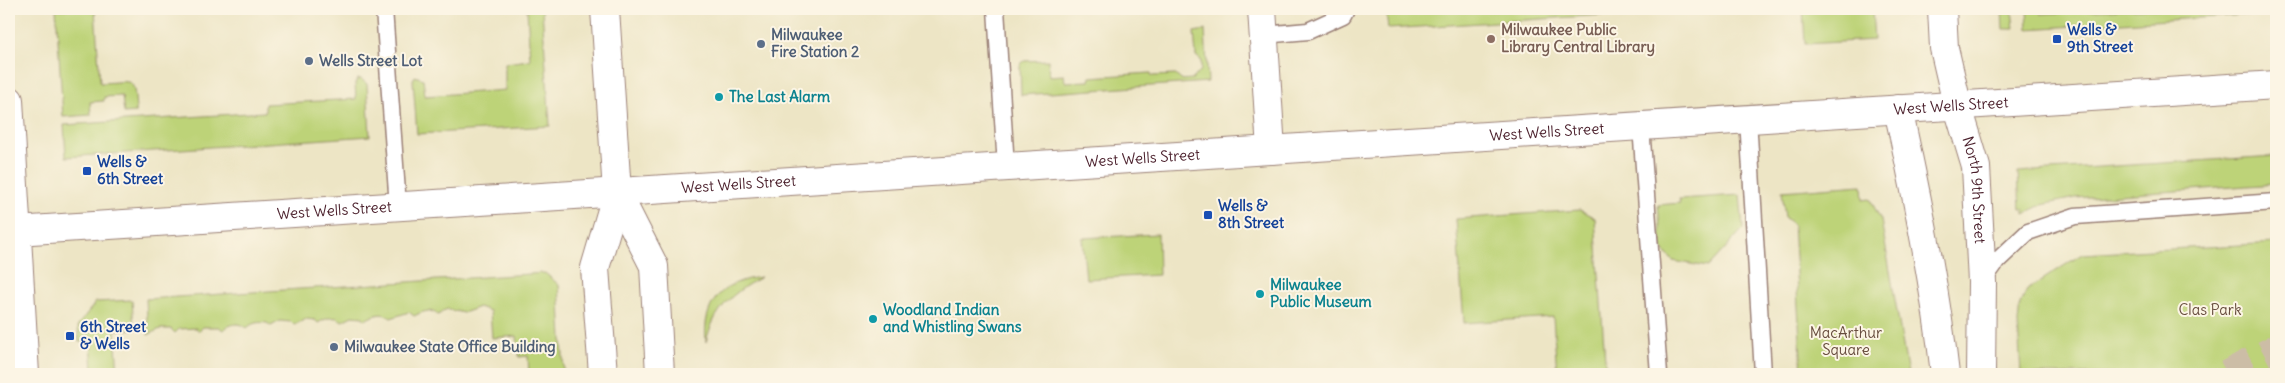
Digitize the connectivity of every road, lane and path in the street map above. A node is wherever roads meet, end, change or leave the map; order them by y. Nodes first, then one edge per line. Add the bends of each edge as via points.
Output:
1 (384, 9) edge
2 (606, 9) edge
3 (996, 9) edge
4 (1346, 9) edge
5 (1942, 9) edge
6 (1262, 22) edge
7 (2276, 85) edge
8 (9, 100) edge
9 (1957, 104) junction
10 (1898, 109) junction
11 (1748, 118) junction
12 (1641, 126) junction
13 (1271, 150) junction
14 (1006, 167) junction
15 (617, 193) junction
16 (2276, 202) edge
17 (398, 207) junction
18 (12, 232) edge
19 (1982, 282) junction
20 (25, 374) edge
21 (603, 374) edge
22 (660, 374) edge
23 (1660, 374) edge
24 (1764, 374) edge
25 (1945, 374) edge
26 (1981, 374) edge

1 - 17 lane
2 - 15 street
3 - 14 lane
4 - 6 lane via 1343,16 1308,31
5 - 9 street, North 9th Street via 1944,48
6 - 13 street
7 - 9 street, West Wells Street
8 - 18 street
9 - 10 street, West Wells Street
9 - 19 street, North 9th Street via 1976,167
10 - 11 street, West Wells Street
10 - 25 street via 1940,326
11 - 12 street, West Wells Street
11 - 24 lane
12 - 13 street, West Wells Street
12 - 23 lane
13 - 14 street, West Wells Street
14 - 15 street, West Wells Street
15 - 17 street, West Wells Street
15 - 21 street via 595,268
15 - 22 street via 654,266
16 - 19 lane via 2067,218 2028,232 1997,261
17 - 18 street, West Wells Street
18 - 20 street
19 - 26 street, North 9th Street

